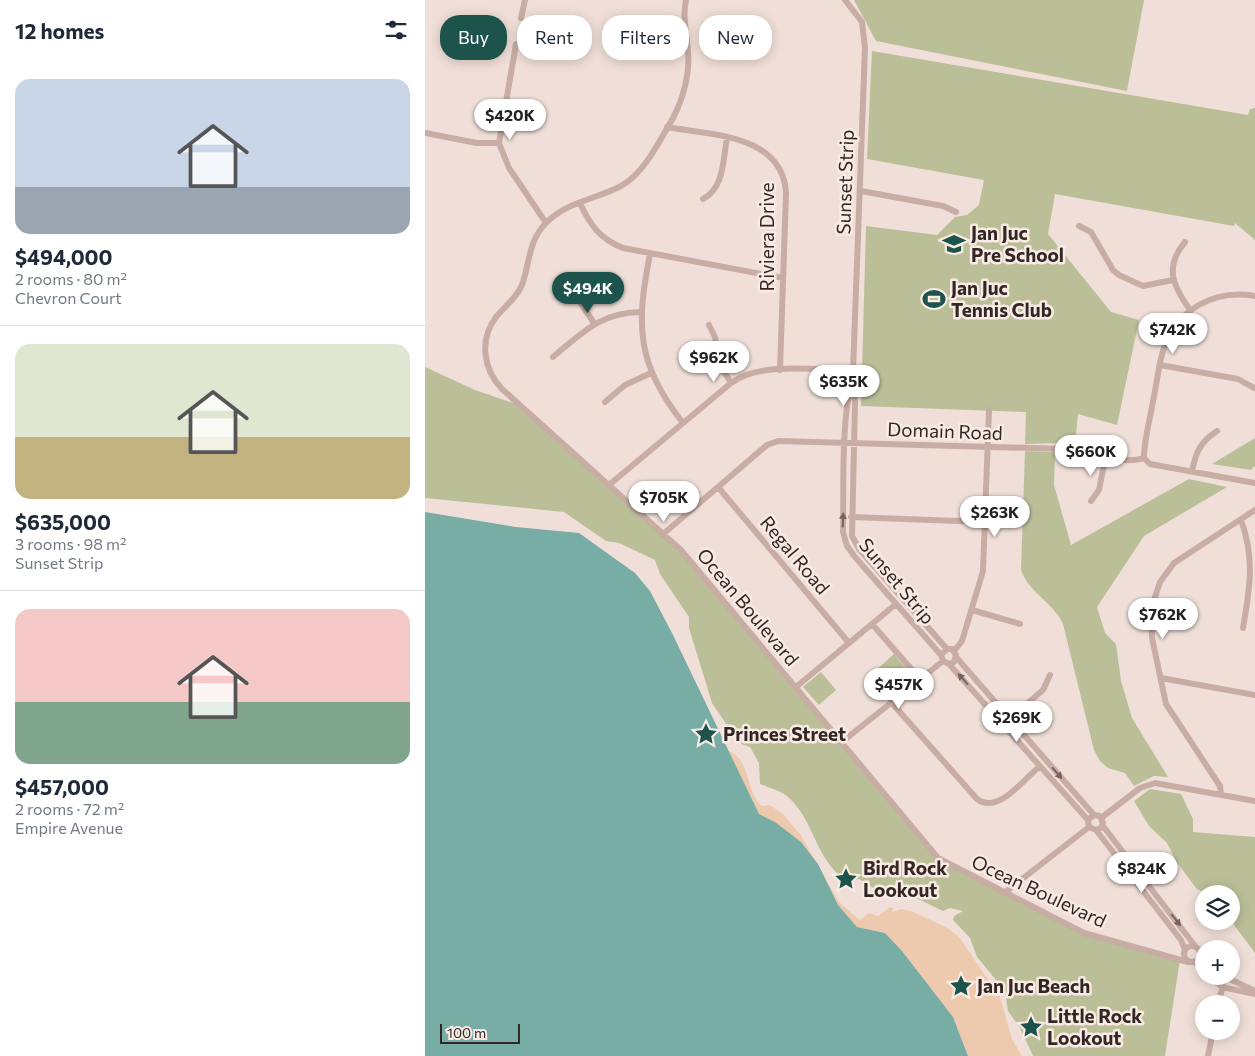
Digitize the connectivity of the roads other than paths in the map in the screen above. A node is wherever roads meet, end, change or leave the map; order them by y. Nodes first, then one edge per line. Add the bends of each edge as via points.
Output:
1 (525, 0) edge
2 (687, 0) edge
3 (845, 0) edge
4 (522, 15) edge
5 (516, 44) dead end
6 (667, 127) junction
7 (425, 133) edge
8 (727, 138) junction
9 (499, 143) junction
10 (861, 191) junction
11 (703, 199) dead end
12 (580, 203) junction
13 (956, 212) dead end
14 (546, 223) junction
15 (1079, 226) dead end
16 (1185, 242) dead end
17 (650, 254) junction
18 (783, 278) junction
19 (1173, 280) junction
20 (1255, 296) edge
21 (578, 298) dead end
22 (1190, 310) junction
23 (640, 312) junction
24 (594, 323) junction
25 (709, 325) dead end
26 (553, 357) dead end
27 (1160, 365) junction
28 (780, 370) junction
29 (853, 371) junction
30 (651, 373) junction
31 (731, 383) junction
32 (1254, 388) edge
33 (605, 402) dead end
34 (989, 410) dead end
35 (683, 423) junction
36 (1217, 431) dead end
37 (845, 443) junction
38 (854, 443) junction
39 (987, 448) junction
40 (1144, 458) junction
41 (1105, 460) junction
42 (1192, 472) junction
43 (1255, 483) edge
44 (609, 485) junction
45 (717, 487) junction
46 (1091, 501) dead end
47 (1255, 510) edge
48 (851, 517) junction
49 (1241, 520) junction
50 (985, 522) junction
51 (662, 535) junction
52 (896, 604) junction
53 (1151, 609) junction
54 (972, 610) junction
55 (1185, 613) dead end
56 (872, 624) junction
57 (1020, 624) dead end
58 (1243, 628) dead end
59 (849, 643) junction
60 (947, 649) junction
61 (955, 654) junction
62 (945, 660) junction
63 (1050, 675) dead end
64 (1161, 678) junction
65 (920, 679) junction
66 (796, 687) junction
67 (1255, 695) edge
68 (891, 702) junction
69 (1010, 719) junction
70 (1003, 724) junction
71 (842, 742) junction
72 (1040, 766) junction
73 (1221, 794) junction
74 (1255, 800) edge
75 (1091, 818) junction
76 (1101, 818) junction
77 (1103, 826) junction
78 (1089, 827) junction
79 (1096, 830) junction
80 (1005, 893) junction
81 (1195, 946) joint
82 (1184, 952) junction
83 (1169, 956) junction
84 (1195, 960) edge
85 (1191, 962) junction
86 (1195, 964) edge
87 (1220, 985) edge
88 (1240, 985) edge
89 (1222, 987) junction
90 (1255, 992) edge
91 (1220, 995) edge
92 (1211, 1040) edge
93 (1208, 1056) edge

1 - 4 street
2 - 6 street, Ocean Boulevard via 684,14 689,55 687,75 682,98
3 - 10 street, Sunset Strip via 862,22 865,48
5 - 9 street
6 - 8 street, Riviera Drive
6 - 12 street, Ocean Boulevard via 626,183
7 - 9 street via 477,143
8 - 11 street via 719,183 712,195
8 - 18 street, Riviera Drive via 760,148 782,173 786,193
9 - 14 street via 509,168
10 - 13 street via 943,206
10 - 29 street, Sunset Strip
12 - 14 street, Ocean Boulevard
12 - 17 street via 589,222 603,238 623,248
14 - 44 street, Ocean Boulevard via 529,251 519,292 490,328 485,343 487,363 502,389
15 - 19 street via 1091,232 1119,275 1143,286
16 - 19 street via 1173,261
17 - 18 street
17 - 23 street
18 - 28 street, Riviera Drive
19 - 22 street
20 - 22 street via 1221,296
21 - 24 street
22 - 27 street via 1171,332
23 - 24 street via 616,314
23 - 30 street via 643,343
24 - 26 street
25 - 31 street via 715,337 718,362
27 - 32 street via 1238,379
27 - 40 street
28 - 29 street
28 - 31 street via 755,371
29 - 37 street, Sunset Strip
29 - 38 street, Sunset Strip
30 - 33 street via 625,384
30 - 35 street
31 - 35 street
34 - 39 street
35 - 44 street
36 - 42 street via 1199,446
37 - 38 street, Domain Road
37 - 45 street, Domain Road via 774,441
52 -> 37 street, Sunset Strip via 849,551 845,541
38 - 39 street, Domain Road
38 - 48 street, Sunset Strip
39 - 41 street, Domain Road via 1066,449 1096,454
39 - 50 street
40 - 41 street, Domain Road
40 - 42 street, Domain Road via 1150,464
41 - 46 street via 1099,490
42 - 43 street, Domain Road
44 - 51 street, Ocean Boulevard
45 - 51 street, Domain Road
45 - 59 street, Regal Road
47 - 49 street
48 - 50 street
48 - 60 street, Sunset Strip via 855,545
49 - 53 street via 1175,563 1160,582
49 - 58 street via 1248,533 1254,561
50 - 54 street via 983,571
51 - 66 street, Ocean Boulevard via 681,550
52 - 56 street
52 - 62 street, Sunset Strip
53 - 55 street
53 - 64 street via 1150,627
54 - 57 street
54 - 61 street
56 - 59 street
56 - 65 street
59 - 66 street
60 - 61 street
60 - 62 street
61 - 62 street
61 - 69 street, Sunset Strip
62 - 65 street
70 -> 62 street, Sunset Strip
63 - 69 street via 1043,690
64 - 67 street
64 - 73 street via 1168,709 1221,786
65 - 68 street
66 - 71 street, Ocean Boulevard
68 - 71 street
68 - 72 street via 983,803 997,802
69 - 70 street
69 -> 75 street, Sunset Strip
70 - 72 street, Sunset Strip
71 - 80 street, Ocean Boulevard via 935,855
72 - 75 street, Sunset Strip
73 - 74 street
73 - 76 street via 1150,784
75 - 76 street, Sunset Strip
75 - 78 street
76 - 77 street
77 - 79 street
77 -> 81 street
78 - 79 street
78 - 80 street
79 - 82 street via 1181,940
80 - 83 street, Ocean Boulevard via 1084,933
81 - 82 street
82 - 83 street, Ocean Boulevard
82 - 85 street
83 - 85 street, Ocean Boulevard
84 - 85 street
85 - 86 street
87 - 89 street
88 - 90 street
89 - 90 street
89 - 91 street
92 - 93 street

